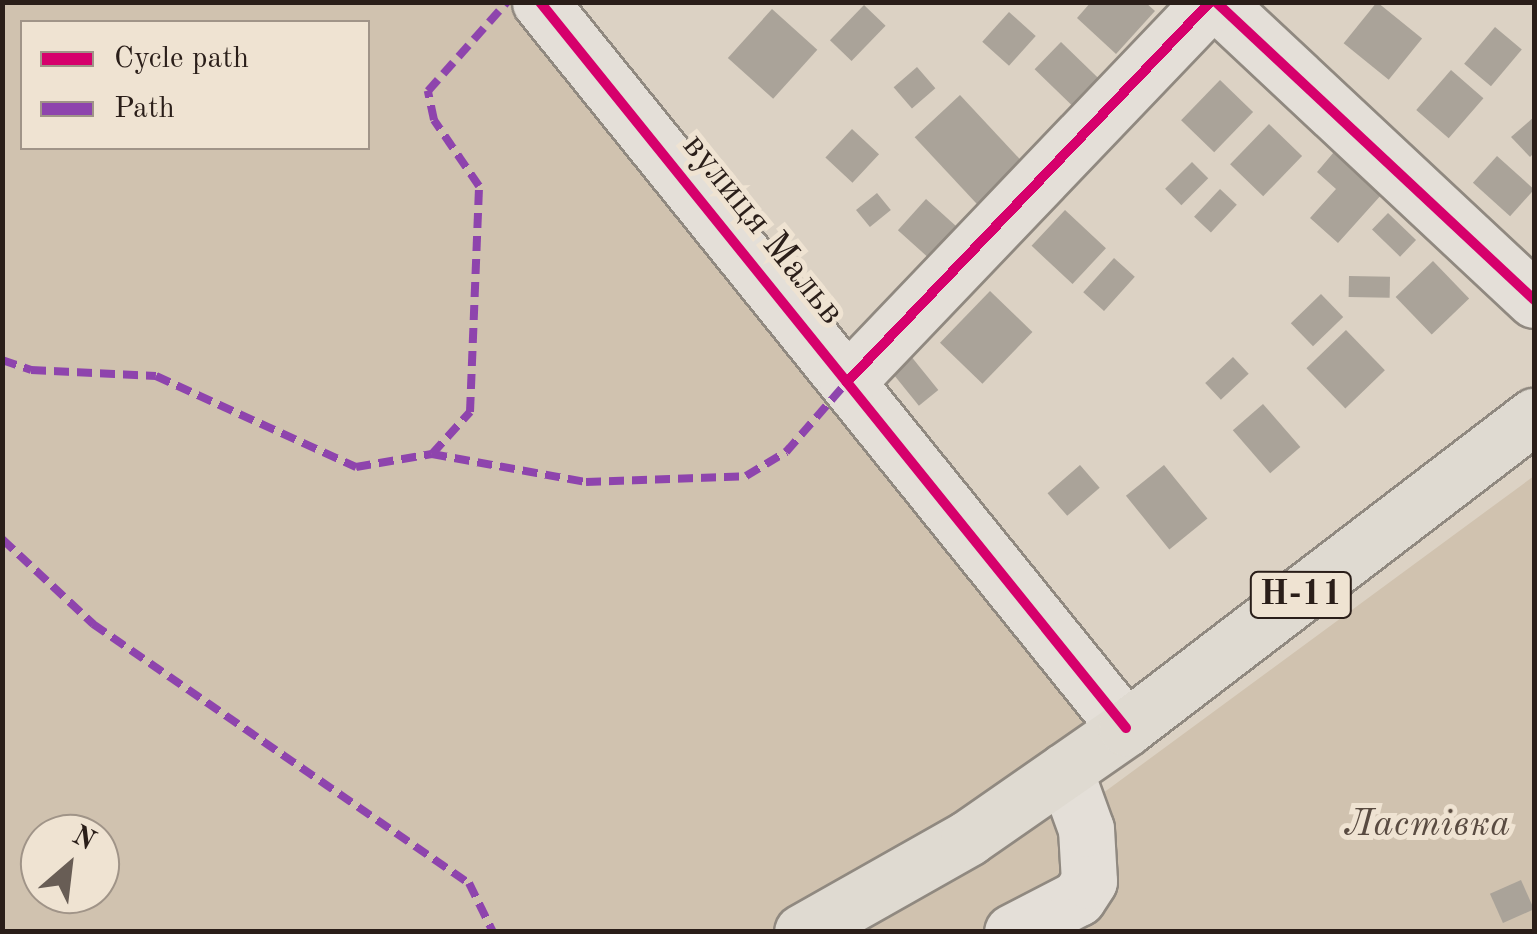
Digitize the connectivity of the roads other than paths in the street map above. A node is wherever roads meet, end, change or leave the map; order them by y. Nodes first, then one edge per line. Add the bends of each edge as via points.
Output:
1 (540, 2) edge
2 (1213, 2) edge
3 (1534, 300) edge
4 (848, 382) junction
5 (1534, 416) edge
6 (1126, 728) junction
7 (1065, 771) junction
8 (802, 932) edge
9 (1012, 932) edge

1 - 4 street, вулиця Мальв
2 - 3 street
2 - 4 street
4 - 6 street, вулиця Мальв
5 - 6 main road, Н-11
6 - 7 main road, Н-11
7 - 8 main road, Н-11 via 968,838
7 - 9 street via 1086,829 1089,881 1078,898

